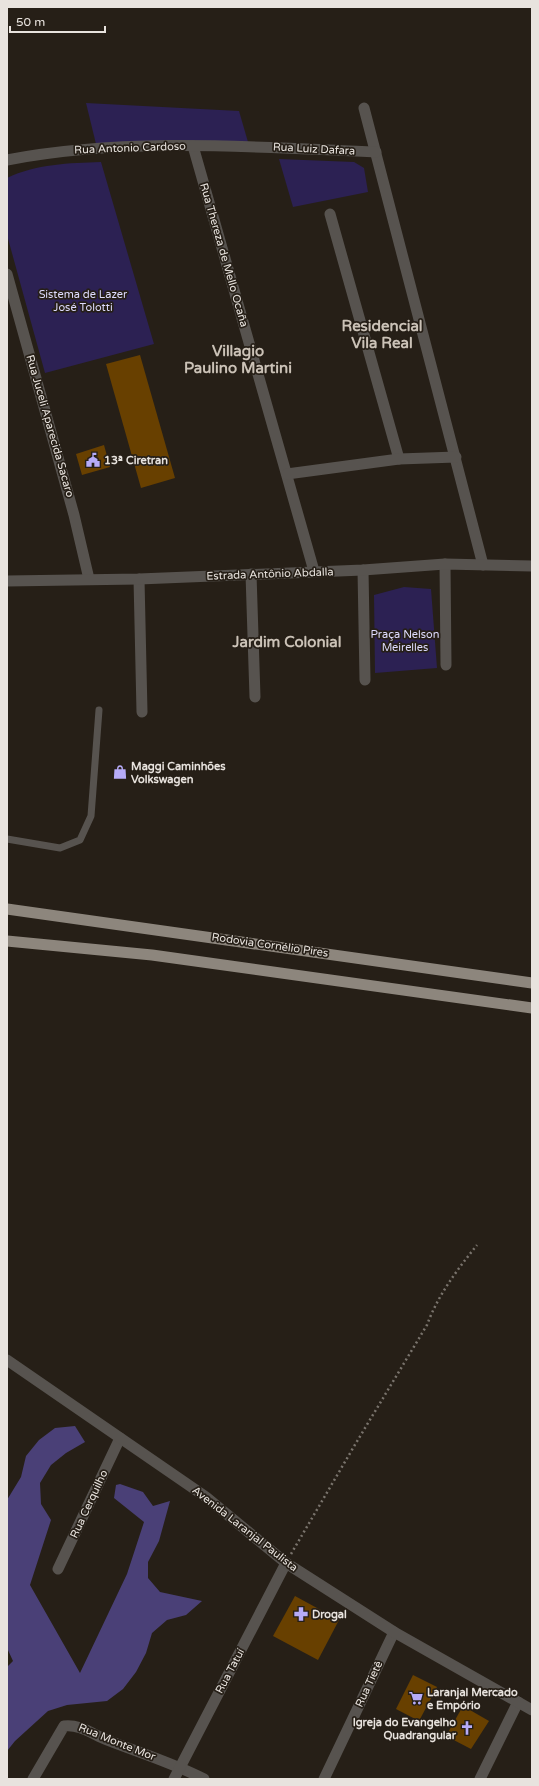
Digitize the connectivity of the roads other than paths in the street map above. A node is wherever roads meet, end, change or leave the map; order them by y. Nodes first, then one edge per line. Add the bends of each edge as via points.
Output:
1 (364, 108) dead end
2 (193, 146) junction
3 (253, 147) joint
4 (376, 152) junction
5 (7, 160) edge
6 (330, 214) dead end
7 (7, 274) edge
8 (456, 457) junction
9 (399, 459) junction
10 (288, 474) junction
11 (445, 564) junction
12 (483, 565) junction
13 (532, 566) edge
14 (363, 570) junction
15 (314, 571) junction
16 (251, 574) junction
17 (89, 579) junction
18 (139, 579) junction
19 (7, 581) edge
20 (446, 665) dead end
21 (365, 680) dead end
22 (255, 697) dead end
23 (99, 710) dead end
24 (142, 712) dead end
25 (7, 839) edge
26 (7, 909) edge
27 (7, 941) edge
28 (532, 983) edge
29 (532, 1008) edge
30 (7, 1360) edge
31 (120, 1438) junction
32 (286, 1563) junction
33 (58, 1569) dead end
34 (394, 1632) junction
35 (518, 1702) junction
36 (532, 1710) edge
37 (180, 1766) junction
38 (33, 1779) edge
39 (174, 1779) edge
40 (204, 1779) edge
41 (324, 1779) edge
42 (480, 1779) edge

1 - 4 street
2 - 3 street, Rua Antonio Cardoso
2 - 5 street, Rua Antonio Cardoso via 98,147
2 - 10 street, Rua Thereza de Mello Ocaña
3 - 4 street, Rua Luiz Dafara
4 - 8 street
6 - 9 street
7 - 17 street, Rua Juceli Aparecida Sacaro via 74,515
8 - 9 street
8 - 12 street
9 - 10 street
10 - 15 street, Rua Thereza de Mello Ocaña
11 - 12 street, Estrada Antônio Abdalla
11 - 14 street, Estrada Antônio Abdalla
11 - 20 street
12 - 13 street, Estrada Antônio Abdalla
14 - 15 street, Estrada Antônio Abdalla
14 - 21 street
15 - 16 street, Estrada Antônio Abdalla
16 - 18 street, Estrada Antônio Abdalla
16 - 22 street
17 - 18 street, Estrada Antônio Abdalla
17 - 19 street, Estrada Antônio Abdalla
18 - 24 street
23 - 25 lane via 91,816 80,840 60,848
26 - 28 main road, Rodovia Cornélio Pires
27 - 29 main road via 152,955
30 - 31 street, Avenida Laranjal Paulista
31 - 32 street, Avenida Laranjal Paulista via 206,1497
31 - 33 street, Rua Cerquilho
32 - 34 street, Avenida Laranjal Paulista
32 - 37 street, Rua Tatuí
34 - 35 street, Avenida Laranjal Paulista
34 - 41 street, Rua Tietê
35 - 36 street, Avenida Laranjal Paulista
35 - 42 street
37 - 38 street, Rua Monte Mor via 74,1725 64,1726
37 - 39 street, Rua Tatuí
37 - 40 street, Rua Monte Mor

